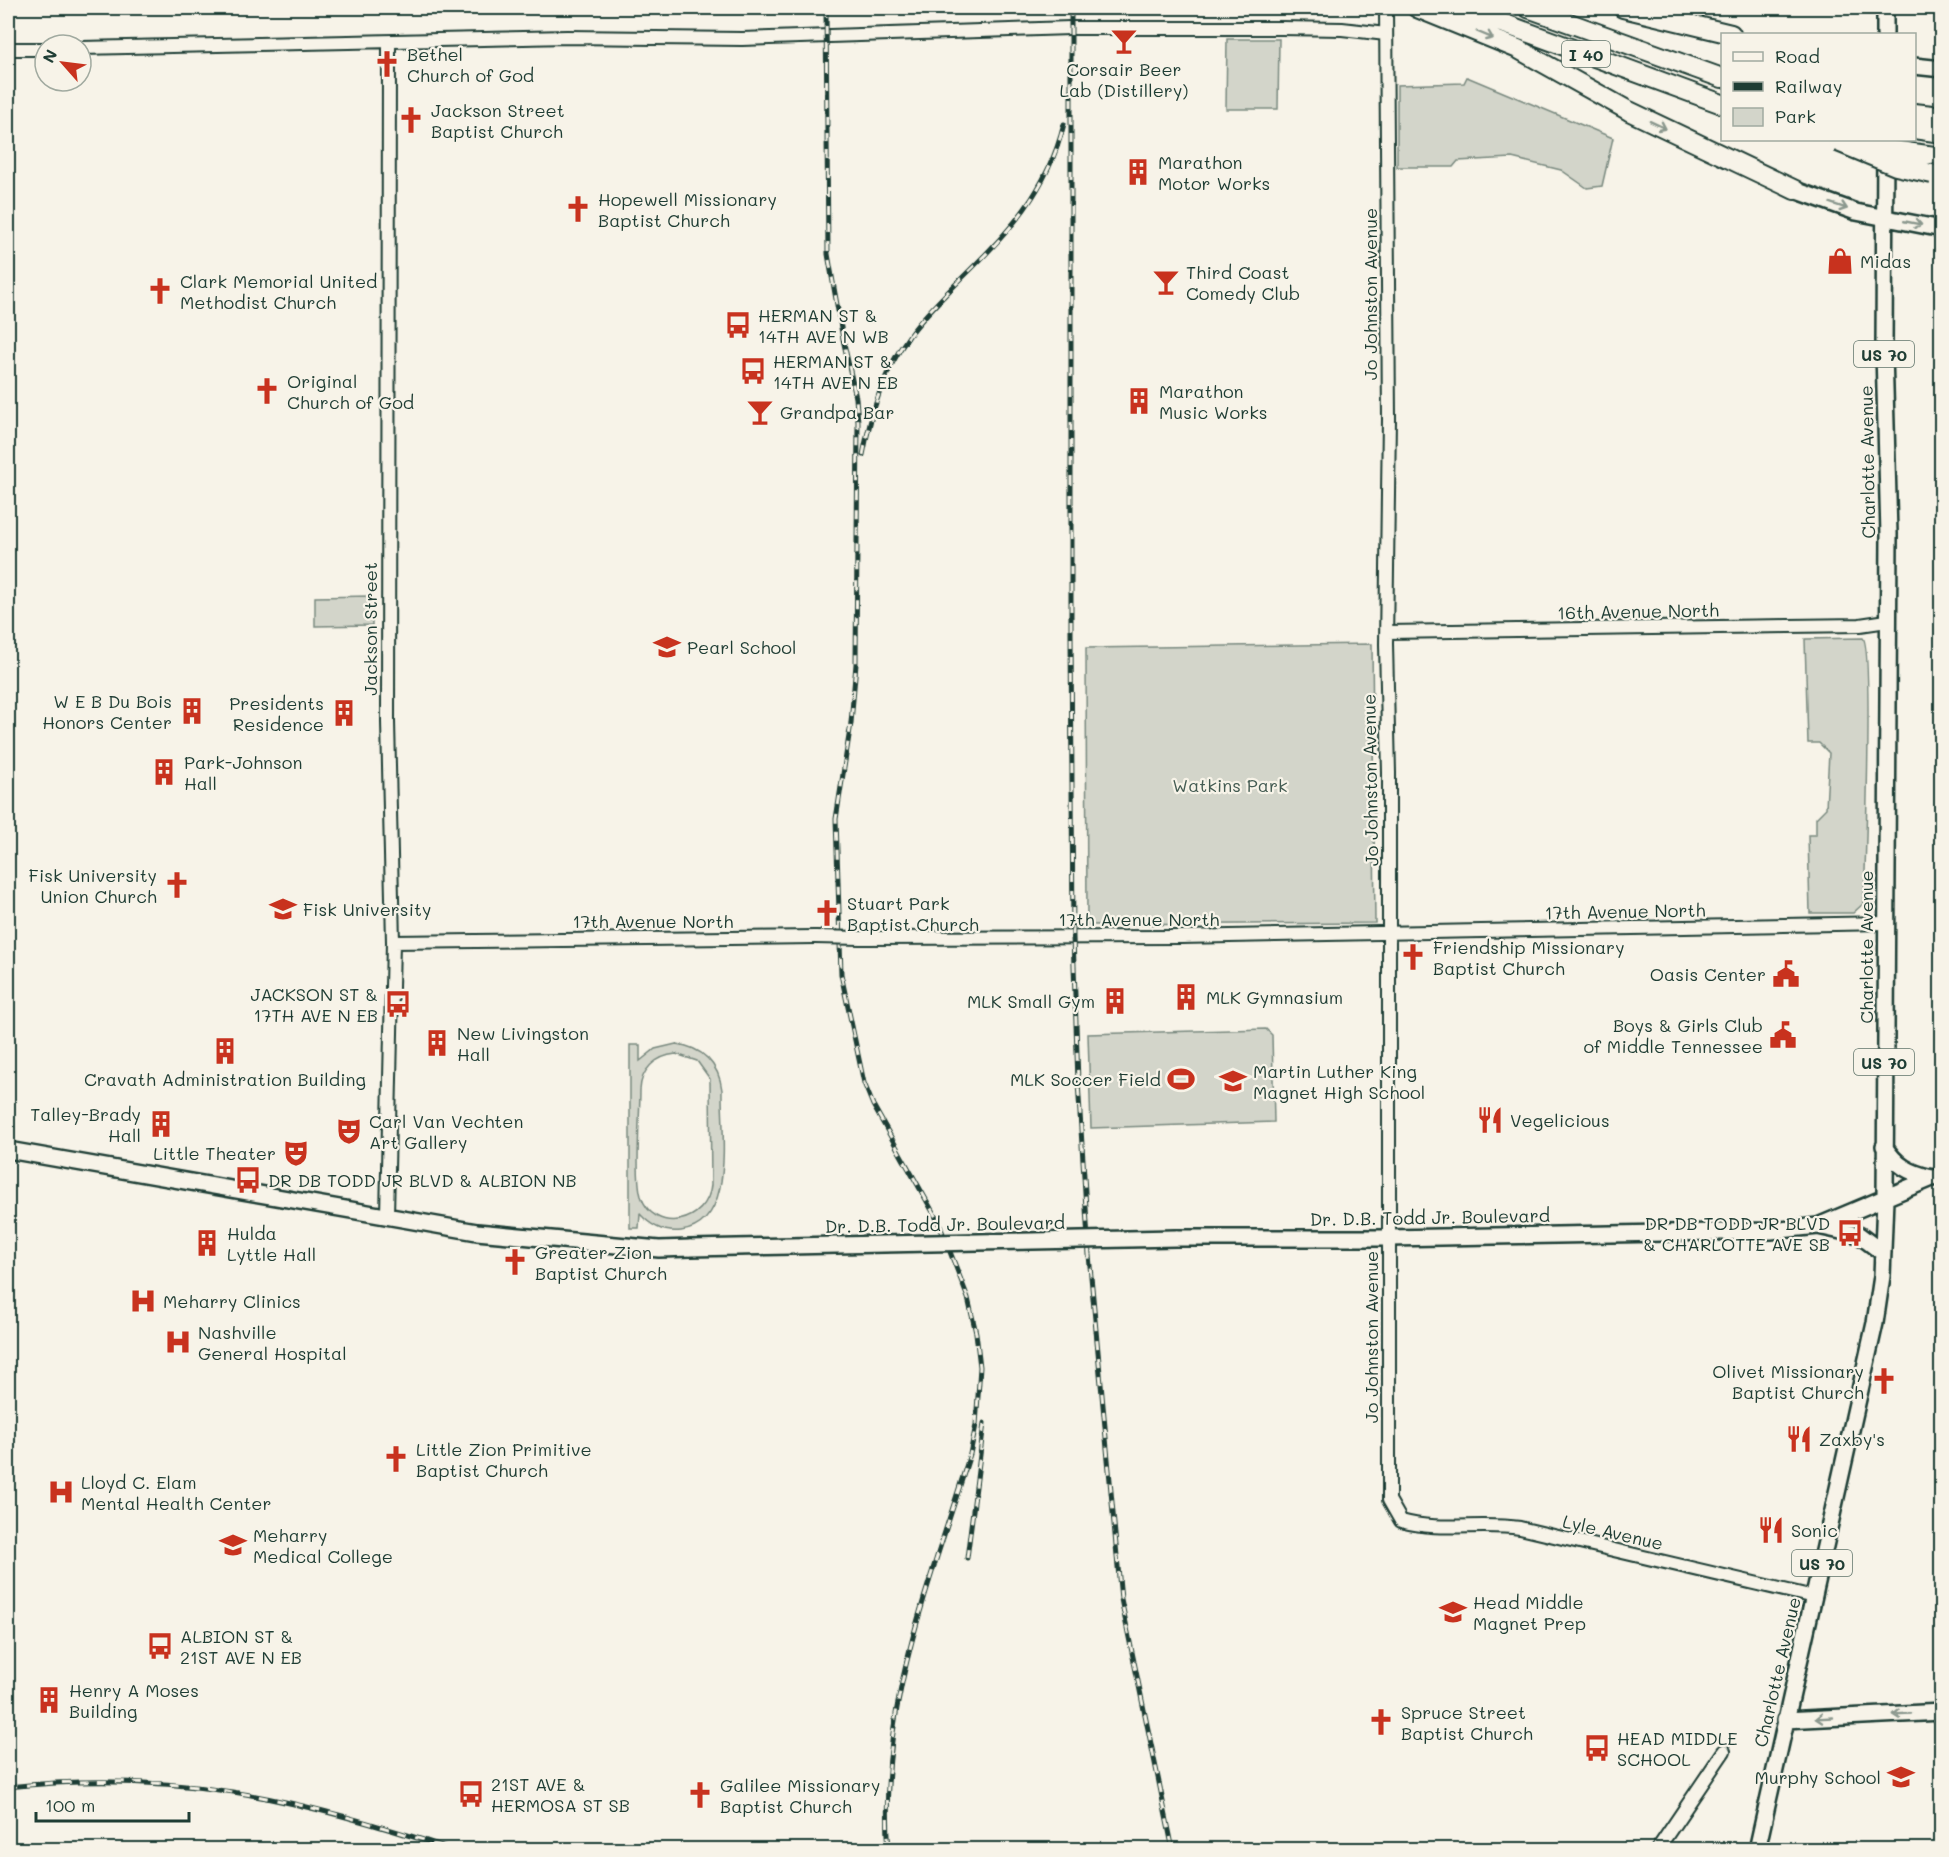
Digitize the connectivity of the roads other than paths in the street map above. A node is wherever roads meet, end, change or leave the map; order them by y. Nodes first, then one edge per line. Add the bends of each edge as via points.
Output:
1 (1386, 8) edge
2 (1453, 8) edge
3 (1528, 8) edge
4 (1623, 8) edge
5 (1885, 8) edge
6 (1424, 10) edge
7 (1727, 33) edge
8 (1885, 33) edge
9 (1386, 34) junction
10 (389, 42) junction
11 (93, 48) edge
12 (8, 49) edge
13 (33, 49) edge
14 (1916, 66) edge
15 (1941, 69) edge
16 (1721, 78) edge
17 (1721, 104) edge
18 (1834, 141) edge
19 (1885, 141) edge
20 (1934, 156) edge
21 (1936, 175) edge
22 (1795, 189) joint
23 (1884, 218) junction
24 (1941, 229) edge
25 (1887, 621) junction
26 (1388, 632) junction
27 (1886, 923) junction
28 (1389, 934) junction
29 (393, 942) junction
30 (1884, 1146) junction
31 (8, 1150) edge
32 (1937, 1178) edge
33 (1885, 1199) junction
34 (387, 1215) junction
35 (1818, 1226) junction
36 (1389, 1238) junction
37 (1882, 1253) junction
38 (1401, 1521) joint
39 (1814, 1597) junction
40 (1941, 1712) edge
41 (1785, 1720) junction
42 (1725, 1750) dead end
43 (1656, 1850) edge
44 (1757, 1850) edge

1 - 9 street, Jo Johnston Avenue
2 - 17 highway, I 40
3 - 16 highway, I 40
4 - 7 highway
5 - 8 main road
6 -> 22 highway via 1518,49 1629,111
9 - 10 street via 1342,29 1070,28 742,39 567,37
9 - 26 street, Jo Johnston Avenue
10 - 11 street
10 - 29 street, Jackson Street via 388,722
12 - 13 street
14 - 15 main road
18 - 20 highway, bridge
18 - 21 highway, bridge via 1896,166
19 - 23 main road, Charlotte Avenue / US 70
22 -> 23 main road
23 -> 24 main road
23 - 25 main road, Charlotte Avenue / US 70
25 - 26 street, 16th Avenue North via 1860,626
25 - 27 main road, Charlotte Avenue / US 70
26 - 28 street, Jo Johnston Avenue
27 - 28 street, 17th Avenue North
27 - 30 main road, Charlotte Avenue / US 70
28 - 29 street, 17th Avenue North, bridge
28 - 36 street, Jo Johnston Avenue
29 - 34 street, Jackson Street
30 - 32 main road via 1904,1168
30 - 33 main road, Charlotte Avenue / US 70
31 - 34 main road, Dr. D.B. Todd Jr. Boulevard
32 - 33 main road, Dr. D.B. Todd Jr. Boulevard
33 - 35 main road, Dr. D.B. Todd Jr. Boulevard
33 - 37 main road, Charlotte Avenue / US 70
34 - 36 main road, Dr. D.B. Todd Jr. Boulevard, bridge via 477,1232 659,1249 1176,1238
35 - 36 main road, Dr. D.B. Todd Jr. Boulevard via 1771,1231
35 - 37 main road via 1859,1234
36 - 38 street, Jo Johnston Avenue via 1389,1500
37 - 39 main road, Charlotte Avenue / US 70 via 1875,1323
38 - 39 street, Lyle Avenue via 1422,1527 1495,1524 1520,1528
39 - 41 main road, Charlotte Avenue / US 70
40 -> 41 main road
41 - 44 main road, Charlotte Avenue / US 70
42 - 43 street

